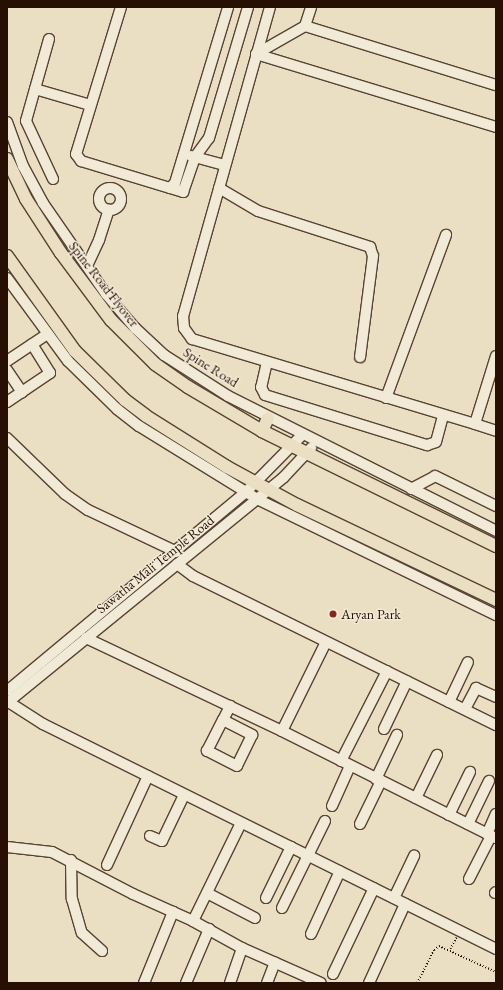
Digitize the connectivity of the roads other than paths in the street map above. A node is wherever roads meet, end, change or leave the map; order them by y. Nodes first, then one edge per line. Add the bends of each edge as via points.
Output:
1 (121, 7) edge
2 (228, 7) edge
3 (248, 7) edge
4 (270, 7) edge
5 (311, 7) edge
6 (305, 26) junction
7 (50, 39) dead end
8 (256, 54) junction
9 (496, 84) edge
10 (35, 89) junction
11 (90, 105) junction
12 (7, 122) edge
13 (496, 127) edge
14 (183, 154) junction
15 (195, 157) junction
16 (7, 159) edge
17 (225, 165) junction
18 (113, 171) junction
19 (125, 174) junction
20 (53, 179) dead end
21 (170, 188) junction
22 (219, 188) junction
23 (106, 189) junction
24 (119, 192) junction
25 (109, 210) junction
26 (446, 235) dead end
27 (7, 256) edge
28 (86, 266) junction
29 (7, 278) edge
30 (46, 335) junction
31 (32, 344) junction
32 (496, 356) edge
33 (360, 357) dead end
34 (7, 361) edge
35 (267, 362) junction
36 (7, 370) edge
37 (22, 392) junction
38 (386, 398) junction
39 (7, 402) edge
40 (443, 415) junction
41 (268, 418) junction
42 (475, 424) junction
43 (262, 431) junction
44 (496, 431) edge
45 (302, 435) junction
46 (7, 438) edge
47 (316, 442) junction
48 (293, 447) junction
49 (306, 454) junction
50 (256, 482) junction
51 (269, 489) junction
52 (411, 489) junction
53 (245, 493) junction
54 (257, 499) junction
55 (496, 506) edge
56 (496, 531) edge
57 (496, 546) edge
58 (176, 552) junction
59 (177, 564) junction
60 (496, 600) edge
61 (496, 615) edge
62 (86, 638) junction
63 (326, 642) junction
64 (468, 662) dead end
65 (387, 672) junction
66 (407, 681) junction
67 (9, 696) edge
68 (496, 697) edge
69 (449, 702) junction
70 (230, 706) junction
71 (465, 710) junction
72 (223, 720) junction
73 (496, 725) edge
74 (384, 728) dead end
75 (282, 731) junction
76 (397, 735) dead end
77 (437, 755) dead end
78 (346, 763) junction
79 (470, 772) dead end
80 (148, 776) junction
81 (379, 780) junction
82 (489, 781) dead end
83 (187, 796) junction
84 (416, 798) junction
85 (332, 806) dead end
86 (496, 814) edge
87 (449, 815) junction
88 (180, 820) dead end
89 (325, 821) dead end
90 (242, 824) junction
91 (360, 824) dead end
92 (468, 824) junction
93 (150, 836) dead end
94 (491, 836) edge
95 (7, 846) edge
96 (291, 847) junction
97 (309, 856) junction
98 (414, 856) dead end
99 (71, 860) junction
100 (107, 865) dead end
101 (340, 871) junction
102 (469, 879) dead end
103 (374, 888) junction
104 (207, 893) junction
105 (266, 898) dead end
106 (394, 898) junction
107 (405, 904) junction
108 (282, 908) dead end
109 (173, 912) junction
110 (255, 918) dead end
111 (193, 921) junction
112 (209, 929) junction
113 (311, 934) dead end
114 (242, 948) junction
115 (496, 949) edge
116 (102, 951) dead end
117 (275, 962) junction
118 (333, 974) dead end
119 (301, 979) edge
120 (144, 983) edge
121 (186, 983) edge
122 (230, 983) edge
123 (267, 983) edge
124 (321, 983) edge
125 (369, 983) edge

1 - 11 street
2 - 14 street
3 - 15 street via 209,138
4 - 8 street
5 - 6 street
6 - 8 street
6 - 9 street
7 - 10 street
8 - 13 street
8 - 17 street
10 - 11 street
10 - 20 street via 27,116 28,128
11 - 18 street via 77,158
12 - 28 street, Spine Road via 23,166 37,193
14 - 15 street
14 - 21 street
15 - 17 street
15 - 21 street via 183,192
16 - 43 main road, Spine Road Flyover via 26,199 61,254 111,320 155,364
17 - 22 street
18 - 19 street
18 - 23 street
19 - 21 street
19 - 24 street
22 - 33 street via 258,211 370,247 373,256
22 - 35 street via 183,316 184,328 192,339
23 - 24 street via 113,188
23 - 25 street via 101,193 99,200 102,207
24 - 25 street via 122,200 119,207
25 - 28 street via 99,240
26 - 38 street
27 - 50 main road via 58,330 92,370 125,400 185,441
28 - 41 street, Spine Road via 121,312 164,355
29 - 30 street
30 - 31 street
30 - 53 street via 83,378 117,409 139,426
31 - 34 street
31 - 37 street via 50,373
32 - 42 street
35 - 38 street
35 - 40 street via 261,387 265,395 427,445 436,442
36 - 37 street
37 - 39 street
38 - 40 street
40 - 42 street
41 - 43 main road
41 - 45 street, Spine Road
42 - 44 street
43 - 48 main road, Spine Road Flyover
45 - 47 street, Spine Road
45 - 48 street, Sawatha Mali Temple Road
46 - 58 street via 65,494 88,510
47 - 49 street, Sawatha Mali Temple Road
47 - 52 street, Spine Road
48 - 49 main road
48 - 50 street, Sawatha Mali Temple Road
49 - 51 street, Sawatha Mali Temple Road
49 - 57 main road
50 - 51 main road
50 - 53 street, Sawatha Mali Temple Road
51 - 54 street, Sawatha Mali Temple Road
51 - 60 main road
52 - 55 street via 435,476
52 - 56 street, Spine Road
53 - 54 street
53 - 58 street, Sawatha Mali Temple Road
54 - 59 street, Sawatha Mali Temple Road
54 - 61 street
58 - 67 street, Sawatha Mali Temple Road
59 - 62 street, Sawatha Mali Temple Road
59 - 63 street via 193,576
62 - 67 street, Sawatha Mali Temple Road
62 - 70 street
63 - 65 street
63 - 75 street
64 - 69 street
65 - 66 street
65 - 78 street
66 - 69 street
66 - 74 street
67 - 80 street via 43,724
68 - 71 street via 476,688
69 - 71 street
70 - 72 street
70 - 75 street
71 - 73 street
72 - 72 street via 207,751 237,766 252,735
75 - 78 street
76 - 81 street
77 - 84 street
78 - 81 street
78 - 85 street
79 - 87 street
80 - 83 street
80 - 100 street
81 - 84 street
81 - 91 street
82 - 92 street
83 - 88 street
83 - 90 street
83 - 93 street via 162,842
84 - 87 street
86 - 94 street
87 - 92 street
89 - 97 street
90 - 96 street
90 - 104 street
92 - 94 street
94 - 102 street
95 - 99 street via 48,851
96 - 97 street
96 - 105 street
97 - 101 street
97 - 108 street
98 - 106 street
99 - 109 street
99 - 116 street via 72,899 82,933
101 - 103 street
101 - 113 street
103 - 106 street
103 - 118 street
104 - 110 street
104 - 111 street
106 - 107 street
107 - 115 street
107 - 125 street
109 - 111 street
109 - 120 street
111 - 112 street
112 - 114 street
112 - 121 street
114 - 117 street
114 - 122 street
117 - 119 street
117 - 123 street
119 - 124 street

